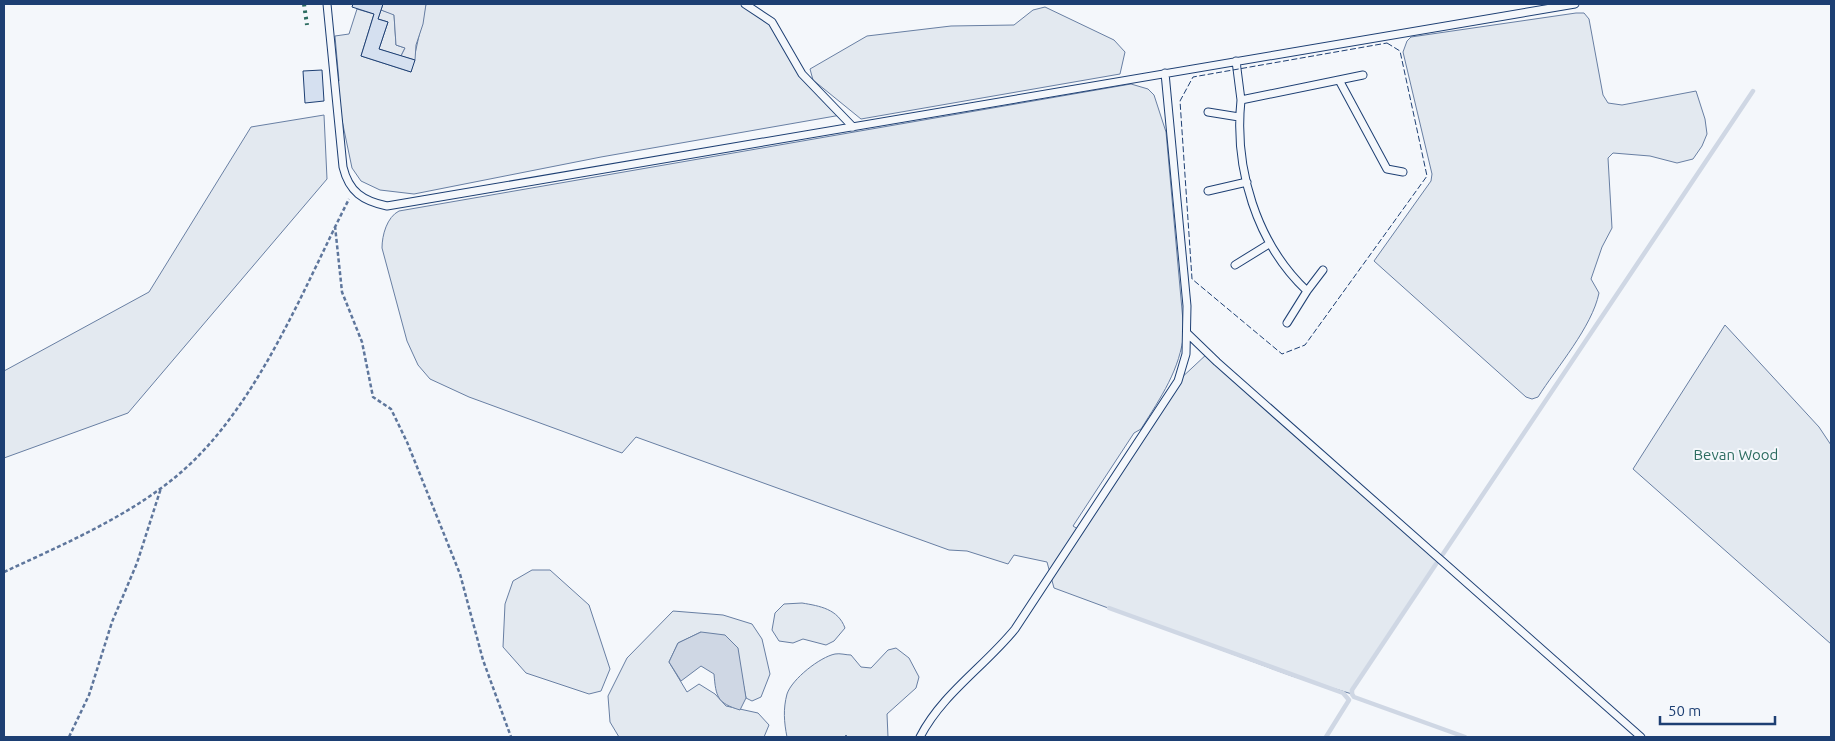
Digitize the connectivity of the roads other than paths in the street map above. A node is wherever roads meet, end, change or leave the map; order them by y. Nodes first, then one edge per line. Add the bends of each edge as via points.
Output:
1 (327, 4) edge
2 (745, 4) edge
3 (1575, 4) edge
4 (1236, 61) junction
5 (1165, 73) junction
6 (1362, 75) dead end
7 (1339, 80) junction
8 (1241, 100) junction
9 (1208, 112) dead end
10 (1239, 117) junction
11 (853, 127) junction
12 (1403, 172) dead end
13 (1247, 182) junction
14 (1208, 191) dead end
15 (1269, 244) junction
16 (1235, 265) dead end
17 (1323, 270) dead end
18 (1307, 291) junction
19 (1287, 323) dead end
20 (1188, 334) junction
21 (920, 737) edge
22 (1641, 737) edge

1 - 11 lane via 346,181 362,199 374,204 401,205
2 - 11 lane via 772,22 802,74
3 - 4 lane
4 - 5 lane
4 - 8 lane
5 - 11 lane
5 - 20 lane
6 - 7 lane
7 - 8 lane
7 - 12 lane via 1387,169
8 - 10 lane
9 - 10 lane
10 - 13 lane via 1240,147
13 - 14 lane
13 - 15 lane
15 - 16 lane
15 - 18 lane via 1282,265
17 - 18 lane
18 - 19 lane
20 - 21 lane via 1186,354 1174,388 1031,605 999,649 938,709
20 - 22 lane

